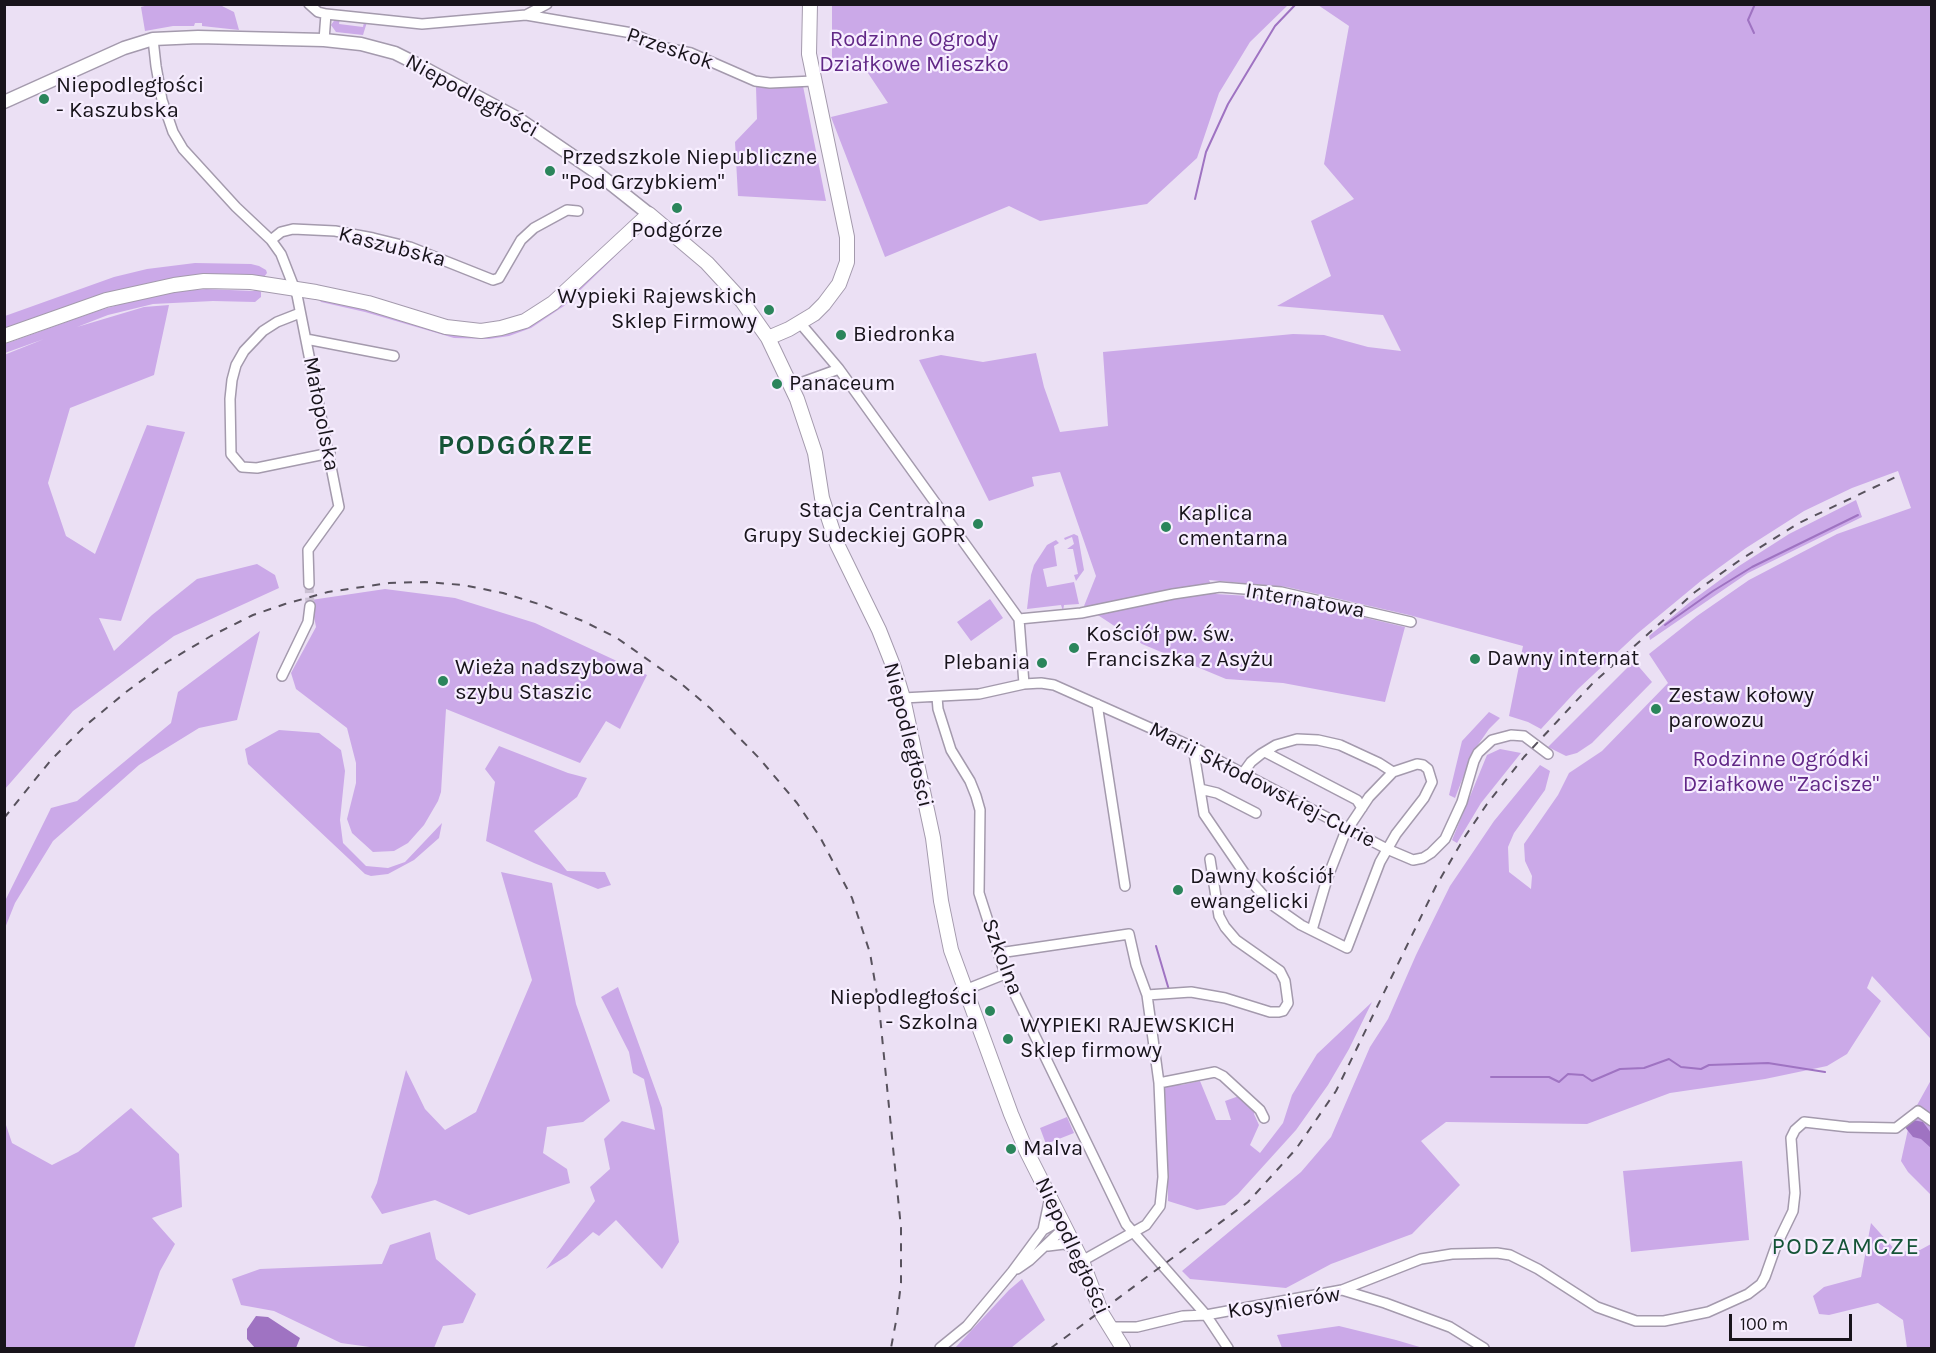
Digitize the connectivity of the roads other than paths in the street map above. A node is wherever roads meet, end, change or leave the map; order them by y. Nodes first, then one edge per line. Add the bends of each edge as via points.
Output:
1 (309, 4) edge
2 (547, 4) edge
3 (810, 4) edge
4 (326, 14) junction
5 (526, 15) junction
6 (153, 39) junction
7 (324, 40) junction
8 (813, 81) junction
9 (4, 102) edge
10 (578, 211) dead end
11 (649, 214) junction
12 (271, 240) junction
13 (295, 289) junction
14 (300, 313) junction
15 (800, 322) junction
16 (4, 336) edge
17 (768, 338) junction
18 (306, 339) junction
19 (394, 357) dead end
20 (839, 369) junction
21 (792, 387) junction
22 (330, 453) junction
23 (309, 584) tunnel mouth
24 (310, 606) tunnel mouth
25 (1020, 619) junction
26 (1411, 622) dead end
27 (282, 676) dead end
28 (1024, 684) junction
29 (937, 697) junction
30 (903, 698) junction
31 (1097, 704) junction
32 (1193, 747) junction
33 (1265, 752) junction
34 (1548, 753) dead end
35 (1393, 772) junction
36 (1243, 773) junction
37 (1200, 789) junction
38 (1362, 808) junction
39 (1256, 813) dead end
40 (1348, 828) junction
41 (1387, 849) junction
42 (1210, 859) dead end
43 (1125, 886) dead end
44 (1312, 930) junction
45 (999, 953) junction
46 (1005, 974) junction
47 (965, 990) junction
48 (1147, 995) junction
49 (1159, 1083) junction
50 (1264, 1118) dead end
51 (1932, 1121) edge
52 (1050, 1197) junction
53 (1063, 1223) junction
54 (1043, 1230) junction
55 (1133, 1234) junction
56 (1046, 1247) junction
57 (1075, 1248) junction
58 (1082, 1261) junction
59 (1012, 1272) junction
60 (1342, 1290) junction
61 (1206, 1316) junction
62 (1111, 1327) junction
63 (940, 1348) edge
64 (1123, 1348) edge
65 (1228, 1348) edge
66 (1484, 1348) edge

1 - 4 street
2 - 5 street, Przeskok
3 - 8 main road via 808,34
4 - 5 street, Przeskok via 422,24
4 - 7 street
5 - 8 street, Przeskok via 632,33 755,81
6 - 7 street, Niepodległości
6 - 9 street, Niepodległości via 124,48
6 - 12 street via 162,100 173,132 183,149
7 - 11 street, Niepodległości via 373,46 431,71 517,118
8 - 15 main road via 848,249 839,284 824,304
10 - 12 street, Kaszubska via 567,210 534,228 520,240 500,277 493,280 410,247 335,231 293,229
11 - 13 main road via 554,303 525,321 501,328 481,331 446,327 368,303
11 - 17 main road, Niepodległości via 724,280
12 - 13 street, Małopolska
13 - 14 street, Małopolska
13 - 16 main road via 251,282 174,285 106,300
14 - 18 street, Małopolska
14 - 22 street via 263,331 236,365 230,399 231,454 242,467 257,468
15 - 17 main road
15 - 20 street
17 - 21 main road, Niepodległości
18 - 19 street
18 - 22 street, Małopolska
20 - 21 street
20 - 25 street
21 - 30 main road, Niepodległości via 816,453 822,498 837,544 879,630
22 - 23 street, Małopolska via 339,507 308,550
24 - 27 street via 308,622
25 - 26 street, Internatowa via 1082,613 1221,587 1281,592
25 - 28 street
28 - 29 street, Marii Skłodowskiej-Curie via 979,694
28 - 31 street, Marii Skłodowskiej-Curie via 1054,685
29 - 30 street, Marii Skłodowskiej-Curie
29 - 45 street, Szkolna via 951,750 970,781 980,810 979,893
30 - 47 main road, Niepodległości via 933,838 946,931
31 - 32 street, Marii Skłodowskiej-Curie
31 - 43 street
32 - 36 street, Marii Skłodowskiej-Curie
32 - 37 street
33 - 35 street via 1297,739 1318,740 1355,750
33 - 36 street
33 - 38 street via 1357,800
34 - 41 street, Marii Skłodowskiej-Curie via 1524,736 1492,740 1474,761 1461,802 1439,847 1413,860
35 - 38 street
35 - 41 street via 1423,765 1433,779
36 - 40 street, Marii Skłodowskiej-Curie
37 - 39 street via 1217,793
37 - 44 street via 1204,814 1247,877 1271,904
38 - 40 street
40 - 41 street, Marii Skłodowskiej-Curie
40 - 44 street
41 - 44 street via 1370,882 1347,948
42 - 48 street via 1219,916 1236,940 1280,971 1288,1003 1283,1011 1270,1012 1191,992
45 - 46 street, Szkolna
45 - 48 street via 1129,934
46 - 47 street
46 - 55 street, Szkolna
47 - 52 main road, Niepodległości via 1011,1114
48 - 49 street
49 - 50 street via 1215,1072 1260,1110
49 - 55 street via 1163,1177 1160,1206 1146,1225
51 - 60 street via 1918,1111 1896,1128 1804,1122 1791,1138 1796,1192 1793,1211 1765,1277 1748,1294 1708,1312 1664,1321 1636,1321 1597,1307 1538,1269 1497,1253 1421,1259
52 - 53 main road, Niepodległości
52 - 54 street
53 - 54 street
53 - 56 street
53 - 57 main road, Niepodległości
54 - 59 street
55 - 58 street
55 - 61 street, Szkolna
56 - 57 street via 1064,1244
56 - 59 street
57 - 58 main road, Niepodległości
58 - 62 main road, Niepodległości via 1102,1314
59 - 63 street via 967,1326
60 - 61 street, Kosynierów
60 - 66 street, Kosynierów via 1450,1327
61 - 62 street, Kosynierów
61 - 65 street, Szkolna
62 - 64 main road, Niepodległości

